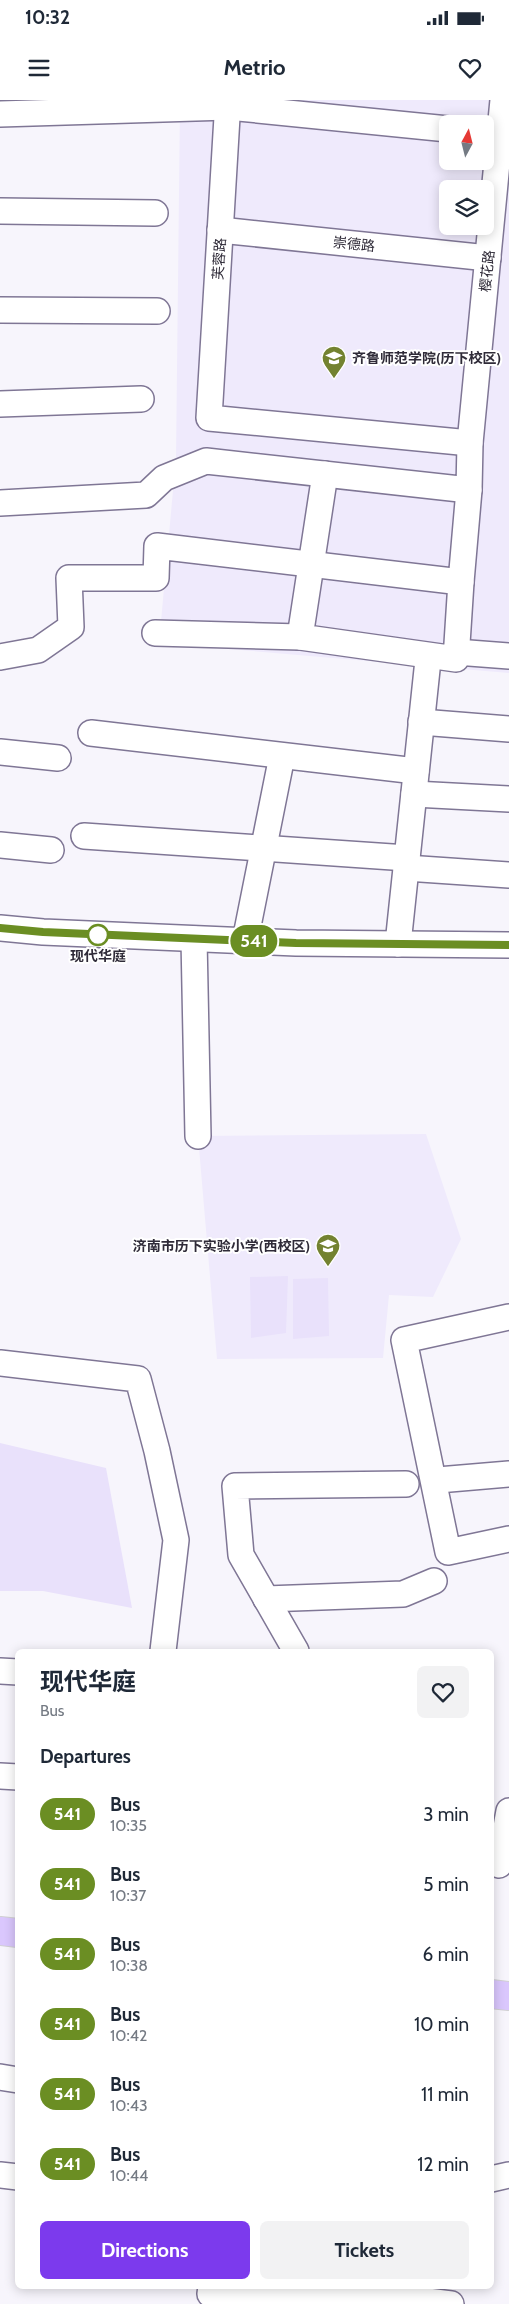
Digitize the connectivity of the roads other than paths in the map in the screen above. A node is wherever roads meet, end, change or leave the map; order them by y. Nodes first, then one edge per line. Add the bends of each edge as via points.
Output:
1 (503, 100) edge
2 (228, 103) edge
3 (0, 114) edge
4 (439, 128) edge
5 (494, 128) edge
6 (494, 156) edge
7 (0, 211) edge
8 (155, 213) dead end
9 (500, 222) edge
10 (220, 230) junction
11 (488, 258) junction
12 (0, 310) edge
13 (157, 311) dead end
14 (141, 399) dead end
15 (0, 404) edge
16 (470, 443) junction
17 (325, 474) junction
18 (469, 490) junction
19 (0, 503) edge
20 (312, 565) junction
21 (461, 582) junction
22 (155, 633) dead end
23 (300, 637) junction
24 (456, 652) junction
25 (509, 656) edge
26 (0, 657) edge
27 (428, 660) dead end
28 (421, 722) junction
29 (509, 729) edge
30 (91, 733) dead end
31 (0, 752) edge
32 (282, 756) junction
33 (58, 758) dead end
34 (415, 783) junction
35 (509, 800) edge
36 (84, 836) dead end
37 (0, 845) edge
38 (264, 848) junction
39 (51, 850) dead end
40 (406, 863) junction
41 (509, 875) edge
42 (0, 928) edge
43 (194, 939) junction
44 (245, 941) junction
45 (398, 944) junction
46 (509, 945) edge
47 (198, 1136) dead end
48 (509, 1317) edge
49 (0, 1364) edge
50 (509, 1474) edge
51 (438, 1480) dead end
52 (406, 1484) dead end
53 (509, 1539) edge
54 (434, 1581) dead end
55 (266, 1599) junction
56 (163, 1649) edge
57 (295, 1649) edge
58 (0, 1672) edge
59 (15, 1672) edge
60 (0, 1776) edge
61 (15, 1777) edge
62 (509, 1811) edge
63 (500, 1865) edge
64 (0, 1931) edge
65 (15, 1933) edge
66 (494, 1994) edge
67 (509, 1996) edge
68 (0, 2078) edge
69 (15, 2080) edge
70 (0, 2175) edge
71 (509, 2175) edge
72 (15, 2177) edge
73 (494, 2178) edge
74 (211, 2289) edge
75 (404, 2296) edge
76 (259, 2301) edge
77 (451, 2304) edge

1 - 5 street, 樱花路
2 - 3 street
2 - 4 street
2 - 10 street, 芙蓉路
6 - 9 street, 樱花路
7 - 8 street
9 - 11 street, 樱花路
10 - 11 street, 崇德路
10 - 16 street, 芙蓉路 via 209,418
11 - 16 street, 樱花路
12 - 13 street
14 - 15 street
16 - 18 street, 樱花路
17 - 18 street
17 - 19 street via 206,462 164,478 146,495
17 - 20 street
18 - 21 street, 樱花路
20 - 21 street
20 - 23 street
20 - 26 street via 157,546 156,578 68,578 70,627 38,650
21 - 24 street, 樱花路
22 - 23 street
23 - 24 street via 456,659
24 - 25 street
27 - 28 street
28 - 29 street
28 - 34 street
30 - 32 street
31 - 33 street
32 - 34 street
32 - 38 street
34 - 35 street
34 - 40 street
36 - 38 street
37 - 39 street
38 - 40 street
38 - 44 street
40 - 41 street
40 - 45 street
42 - 43 street
43 - 44 street
43 - 47 street
44 - 45 street
45 - 46 street
48 - 53 street via 404,1340 448,1552
49 - 56 street via 138,1379 176,1540
50 - 51 street
52 - 55 street via 235,1486 240,1555
54 - 55 street via 403,1594
55 - 57 street
58 - 59 street
60 - 61 street
62 - 63 street
64 - 65 main road
66 - 67 main road
68 - 69 street
70 - 72 street
71 - 73 street
74 - 76 street via 210,2294
75 - 76 street
75 - 77 street

